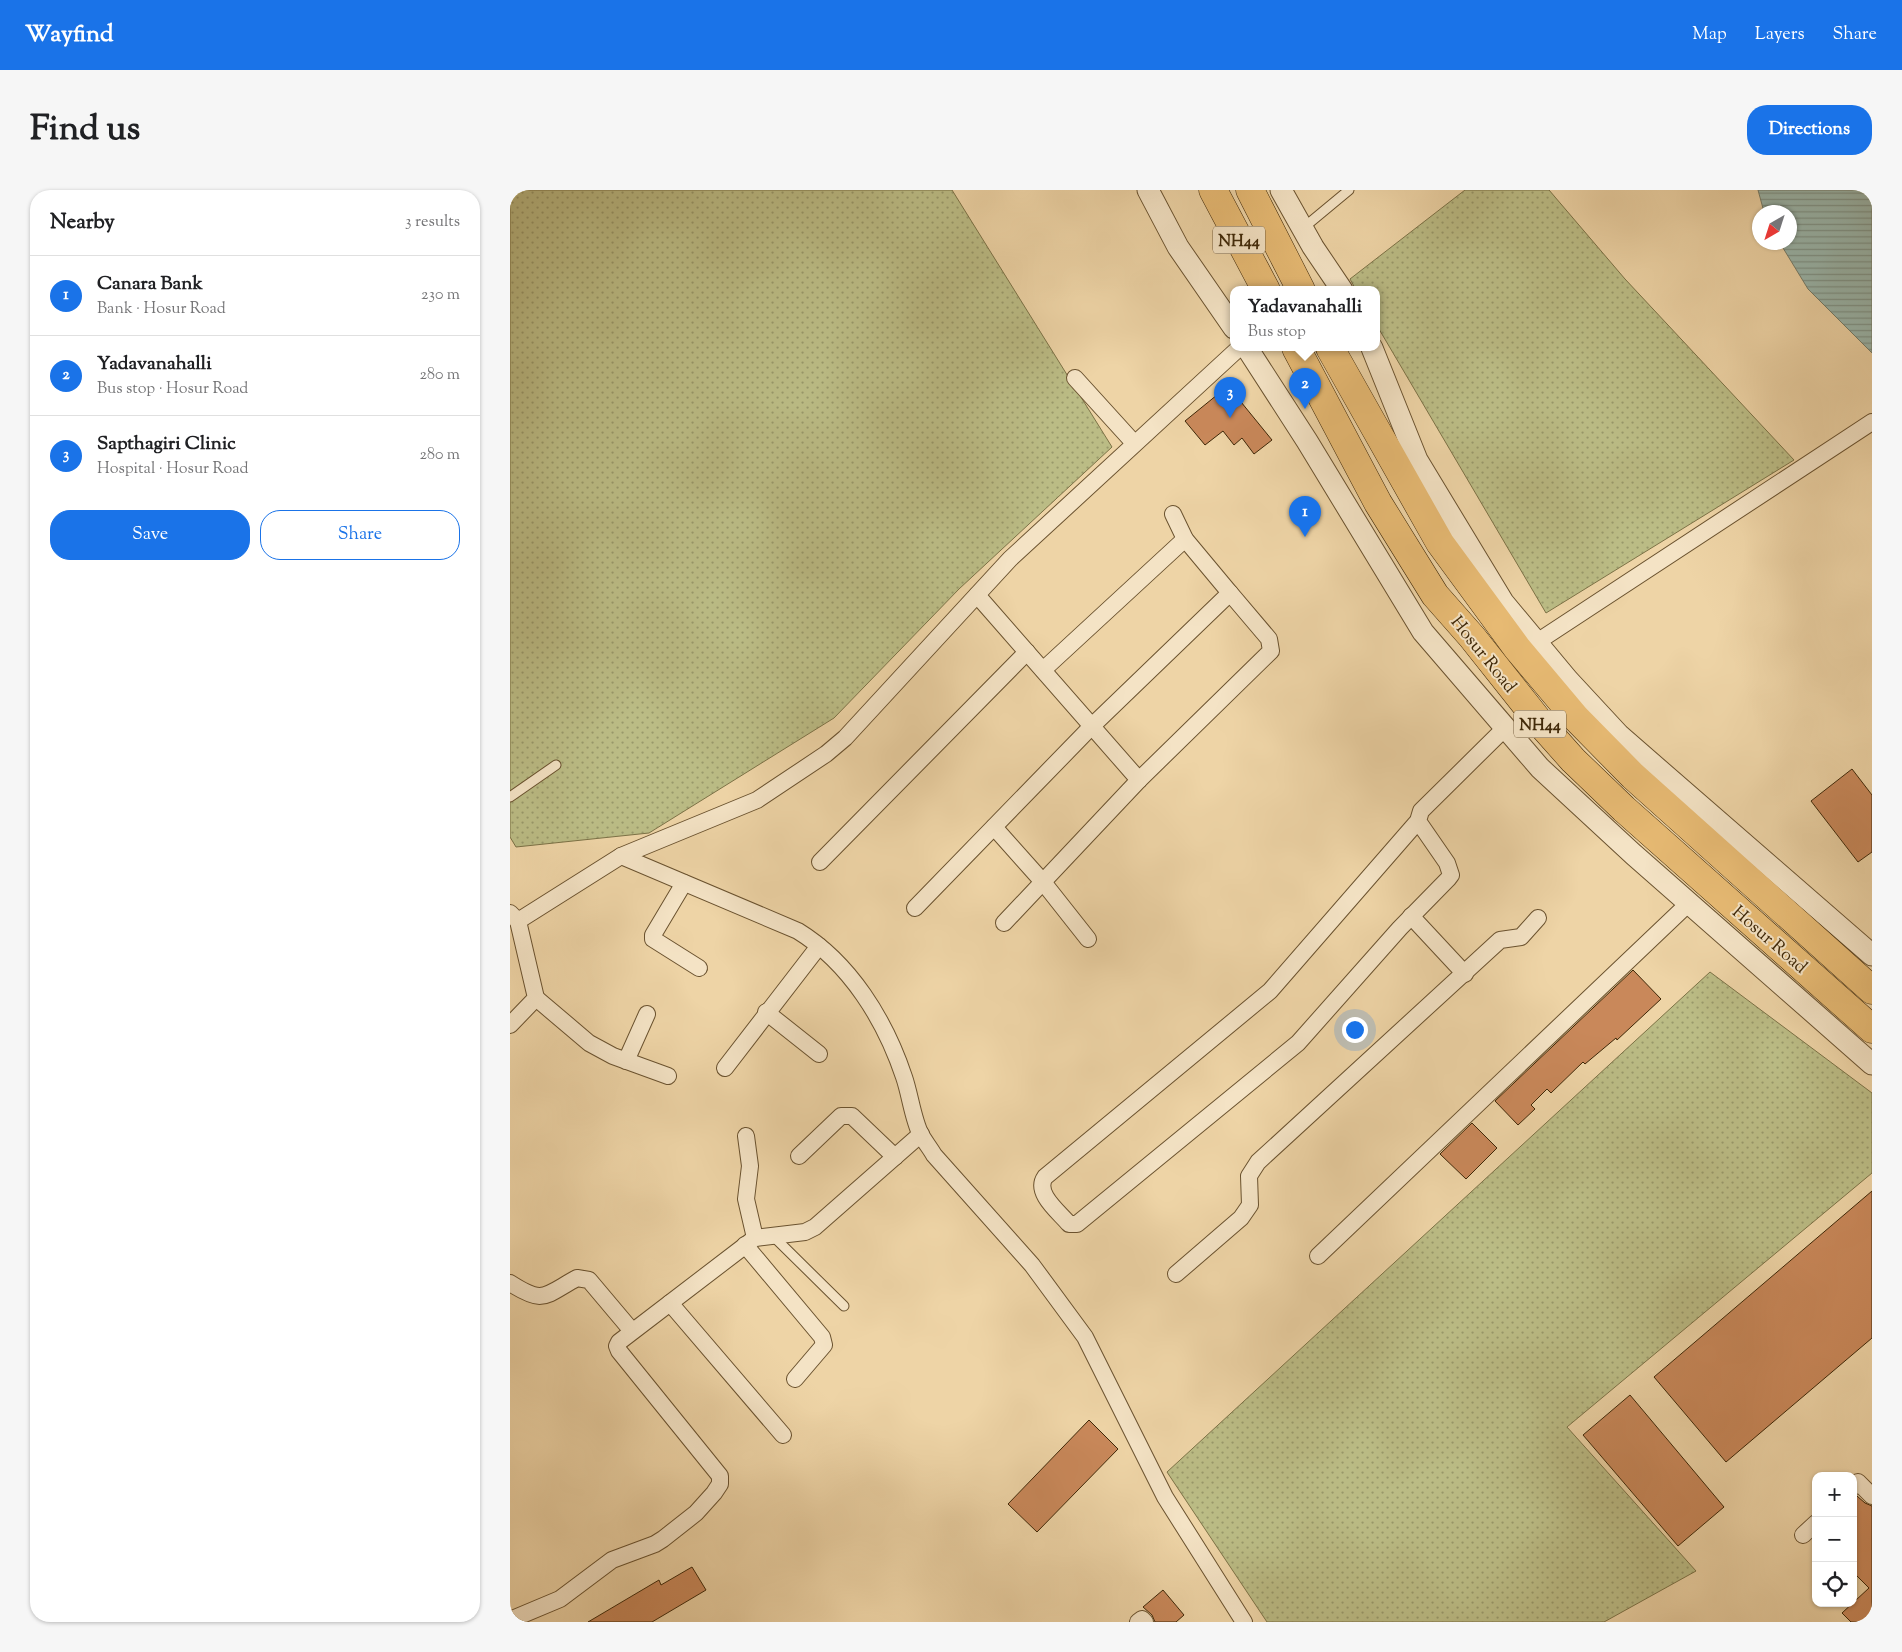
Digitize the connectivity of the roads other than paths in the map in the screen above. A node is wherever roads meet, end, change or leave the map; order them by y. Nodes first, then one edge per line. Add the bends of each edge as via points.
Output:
1 (1148, 190) edge
2 (1213, 190) edge
3 (1250, 190) edge
4 (1281, 190) edge
5 (1349, 190) edge
6 (1302, 229) junction
7 (1264, 286) edge
8 (1298, 286) edge
9 (1339, 286) edge
10 (1230, 322) edge
11 (1236, 351) edge
12 (1249, 351) edge
13 (1298, 351) edge
14 (1332, 351) edge
15 (1373, 351) edge
16 (1075, 378) dead end
17 (1872, 422) edge
18 (1134, 444) junction
19 (1173, 514) dead end
20 (1185, 538) junction
21 (1230, 593) junction
22 (977, 595) junction
23 (1537, 642) junction
24 (1028, 652) junction
25 (1043, 670) junction
26 (1092, 726) junction
27 (1505, 728) junction
28 (556, 765) dead end
29 (1139, 780) junction
30 (510, 796) edge
31 (1678, 802) junction
32 (1418, 821) junction
33 (994, 828) junction
34 (622, 856) junction
35 (820, 862) dead end
36 (1043, 882) junction
37 (684, 883) junction
38 (1689, 903) junction
39 (915, 908) dead end
40 (1411, 916) junction
41 (514, 917) edge
42 (1538, 918) dead end
43 (1004, 923) dead end
44 (1088, 939) dead end
45 (819, 946) junction
46 (1872, 956) edge
47 (699, 968) dead end
48 (1465, 974) junction
49 (1872, 990) edge
50 (536, 998) junction
51 (766, 1012) junction
52 (647, 1014) dead end
53 (510, 1025) edge
54 (1872, 1029) edge
55 (819, 1054) dead end
56 (626, 1061) junction
57 (1872, 1064) edge
58 (725, 1068) dead end
59 (668, 1076) dead end
60 (921, 1134) junction
61 (746, 1136) dead end
62 (799, 1156) dead end
63 (894, 1157) junction
64 (773, 1236) junction
65 (750, 1242) junction
66 (1318, 1256) dead end
67 (1176, 1274) dead end
68 (510, 1284) edge
69 (670, 1302) junction
70 (844, 1306) dead end
71 (632, 1332) junction
72 (795, 1380) dead end
73 (782, 1435) dead end
74 (1857, 1483) edge
75 (1872, 1496) edge
76 (1812, 1527) edge
77 (1803, 1535) dead end
78 (510, 1620) edge
79 (1138, 1622) edge
80 (1145, 1622) edge
81 (1244, 1622) edge

1 - 10 street via 1178,247
2 - 7 highway, NH44
3 - 8 highway, NH44
4 - 6 street
5 - 6 lane
6 - 9 street
11 - 18 street
12 - 27 street via 1308,441 1422,632
13 - 54 highway, Hosur Road / NH44 via 1378,503 1435,595 1541,724 1624,809
14 - 31 highway, Hosur Road / NH44 via 1440,543 1517,648 1575,718 1633,776
15 - 23 street via 1417,460 1503,602
16 - 18 street
17 - 23 street
18 - 22 street via 1034,536
19 - 20 street
20 - 21 street
20 - 25 street
21 - 26 street
21 - 29 street via 1269,639 1271,651
22 - 24 street
22 - 34 street via 845,738 826,754 757,800
23 - 31 street
24 - 25 street
24 - 35 street
25 - 26 street
26 - 29 street
26 - 33 street
27 - 32 street via 1421,811
27 - 38 street via 1540,768
28 - 30 lane
29 - 36 street
31 - 46 street
31 - 49 highway, Hosur Road / NH44
32 - 40 street via 1447,863 1451,875
32 - 40 street via 1270,991 1045,1177 1042,1192 1068,1224 1077,1224 1298,1043
33 - 36 street
33 - 39 street
34 - 37 street
34 - 41 street
36 - 43 street
36 - 44 street
37 - 45 street via 798,931
37 - 47 street via 653,939
38 - 57 street
38 - 66 street
40 - 48 street
41 - 50 street
42 - 48 street via 1521,937 1500,940
45 - 51 street
45 - 60 street via 849,976 882,1025 900,1064
48 - 67 street via 1258,1162 1249,1176 1250,1204 1241,1218
50 - 53 street
50 - 56 street via 589,1043
51 - 55 street
51 - 58 street
52 - 56 street
56 - 59 street
60 - 63 street
60 - 81 street via 934,1155 1032,1266 1085,1338 1165,1498
61 - 65 street via 750,1166 746,1199
62 - 63 street via 841,1116 846,1115 852,1116
63 - 64 street via 815,1227 805,1232
64 - 65 street
64 - 70 lane
65 - 69 street
65 - 72 street via 822,1337 824,1345 821,1351
68 - 71 street via 535,1297 583,1277
69 - 71 street
69 - 73 street
71 - 78 street via 619,1342 619,1351 720,1476 720,1484 696,1513 655,1544 612,1560 560,1599
74 - 75 street
76 - 77 street
79 - 80 street via 1142,1619

